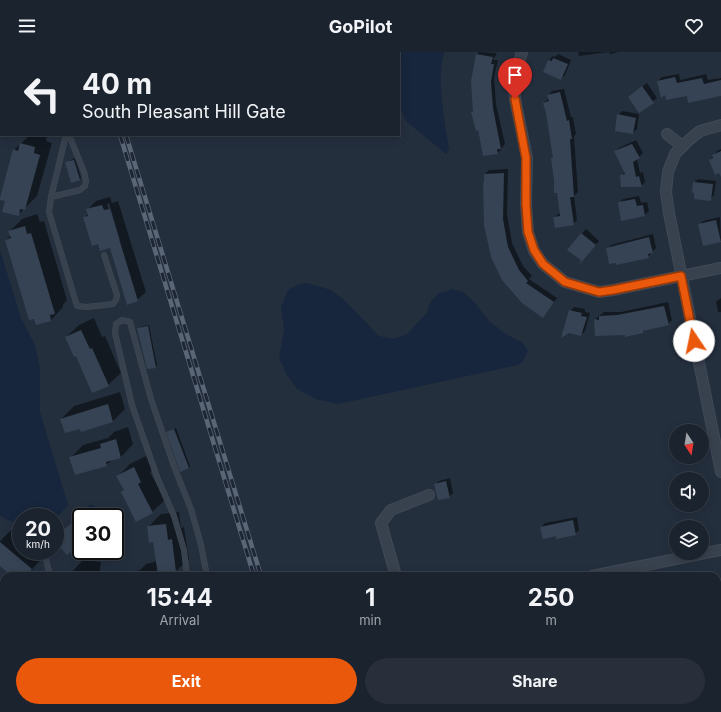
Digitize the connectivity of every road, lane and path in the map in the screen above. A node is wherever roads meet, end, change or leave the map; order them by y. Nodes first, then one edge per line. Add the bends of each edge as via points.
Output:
1 (522, 52) edge
2 (721, 125) edge
3 (667, 134) dead end
4 (68, 136) edge
5 (68, 136) edge
6 (682, 146) junction
7 (51, 197) junction
8 (104, 255) dead end
9 (721, 268) edge
10 (681, 276) junction
11 (721, 421) edge
12 (711, 423) junction
13 (721, 472) edge
14 (429, 495) dead end
15 (721, 550) edge
16 (46, 560) edge
17 (49, 572) edge
18 (187, 572) edge
19 (206, 572) edge
20 (395, 572) edge
21 (612, 572) edge

1 - 10 street via 514,84 526,158 528,232 534,250 543,264 565,282 599,292
2 - 6 street via 700,131
3 - 6 street
4 - 7 lane
5 - 7 lane via 84,172 85,186 80,190
6 - 10 street via 675,154 668,172 666,192
7 - 8 lane via 49,212 78,306 113,304 116,300 117,295
9 - 10 street
10 - 12 street
11 - 12 street
12 - 13 street
14 - 20 street via 391,510 382,523
15 - 21 street
16 - 17 lane
18 - 19 lane via 184,550 174,516 157,477 132,405 115,333 116,324 122,320 130,322 151,399 191,509

